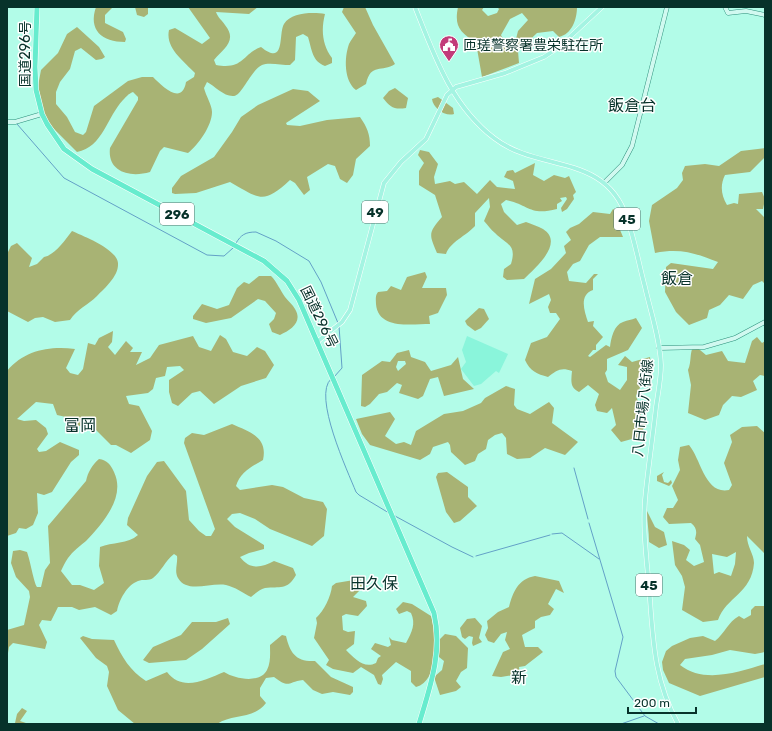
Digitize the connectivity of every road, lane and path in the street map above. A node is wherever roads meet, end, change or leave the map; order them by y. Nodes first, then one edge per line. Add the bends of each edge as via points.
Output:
1 (37, 7) edge
2 (414, 7) edge
3 (602, 7) edge
4 (667, 7) edge
5 (725, 7) edge
6 (765, 15) edge
7 (452, 90) junction
8 (42, 114) junction
9 (7, 122) edge
10 (604, 182) junction
11 (765, 322) edge
12 (318, 341) junction
13 (659, 348) junction
14 (418, 724) edge
15 (678, 724) edge

1 - 8 highway, 国道296号 / 296 via 35,82
2 - 7 main road, 八日市場八街線 / 45
3 - 7 main road via 559,47 544,57
4 - 10 street via 632,146 622,165
5 - 6 street via 728,12 746,11
7 - 10 main road, 八日市場八街線 / 45 via 478,124 507,147 587,172
7 - 12 main road, 49 via 443,102 426,139 400,162 384,183 353,303 342,322
8 - 9 street
8 - 12 highway, 国道296号 / 296 via 55,138 76,159 259,258 274,269 294,290
10 - 13 main road, 八日市場八街線 / 45 via 615,195 628,220
11 - 13 street via 735,338 704,347
12 - 14 highway, 国道296号 / 296 via 435,617 438,644 436,665
13 - 15 main road, 八日市場八街線 / 45 via 661,370 646,493 645,528 657,670 665,698

